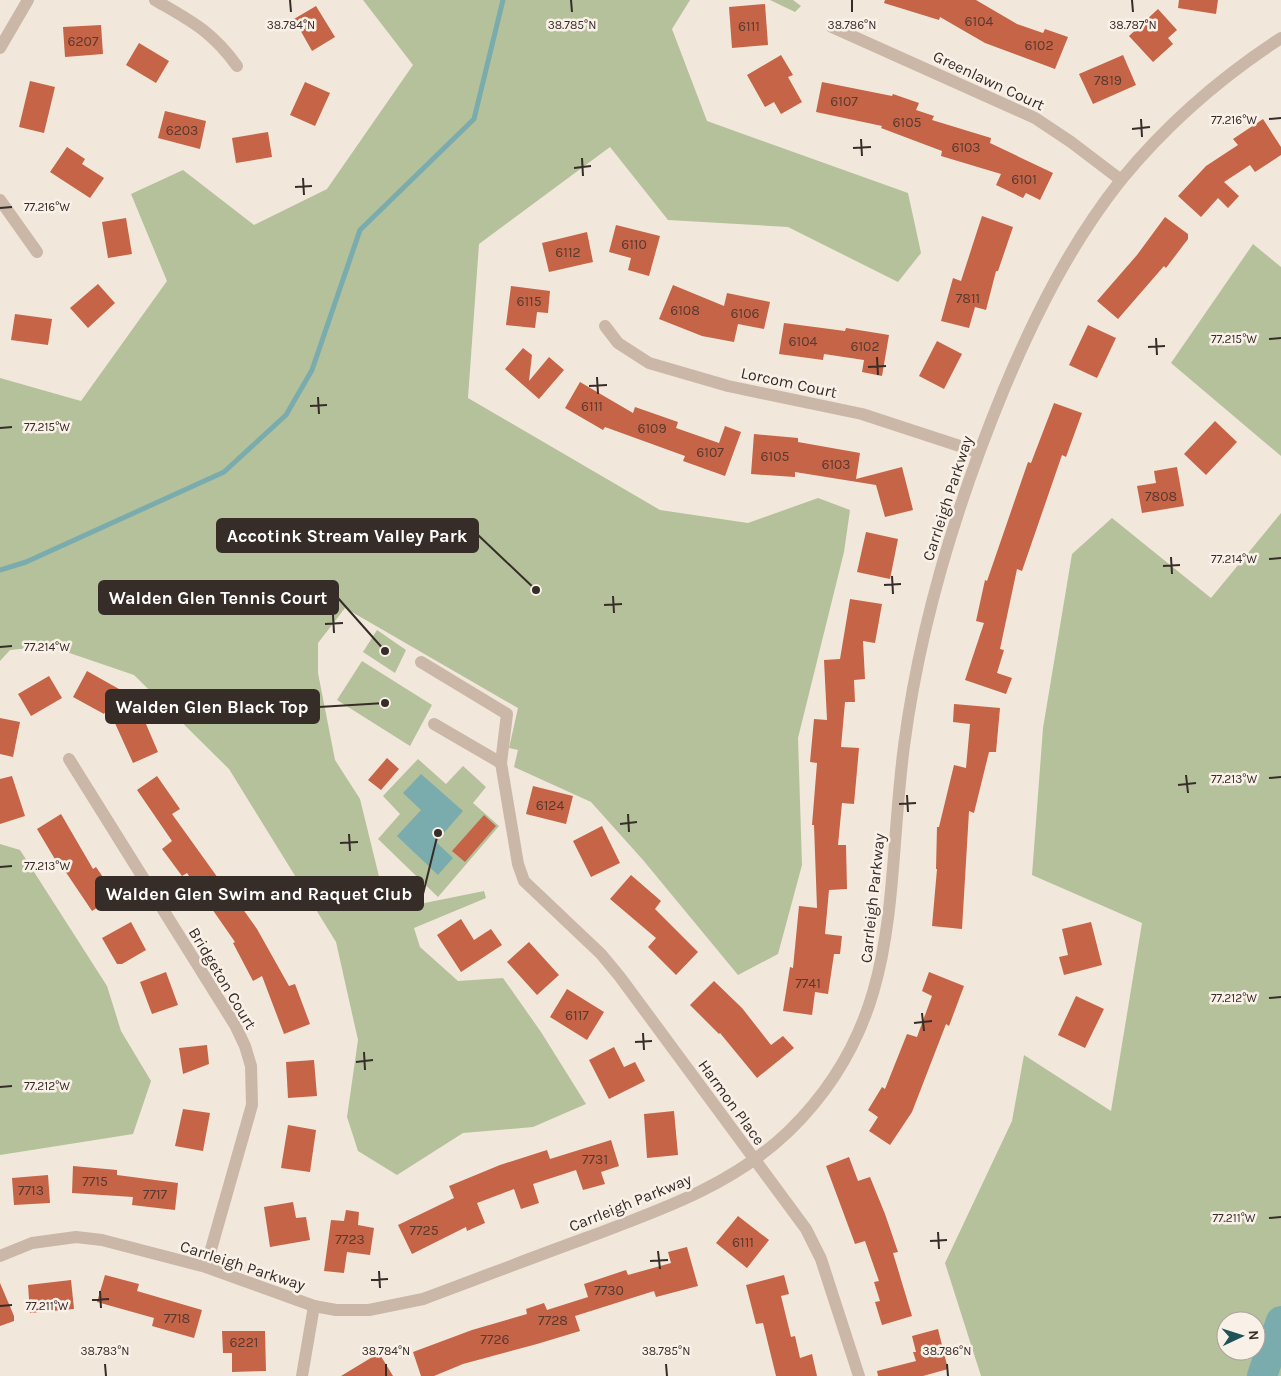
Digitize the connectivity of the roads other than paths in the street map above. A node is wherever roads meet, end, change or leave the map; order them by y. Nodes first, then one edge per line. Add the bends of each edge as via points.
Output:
1 (28, 0) edge
2 (155, 0) edge
3 (832, 27) dead end
4 (1281, 38) edge
5 (0, 48) edge
6 (237, 66) dead end
7 (1121, 180) junction
8 (0, 200) edge
9 (37, 252) dead end
10 (605, 326) dead end
11 (978, 452) junction
12 (421, 662) dead end
13 (434, 724) dead end
14 (69, 759) dead end
15 (501, 763) junction
16 (755, 1160) junction
17 (0, 1256) edge
18 (206, 1267) junction
19 (314, 1306) junction
20 (302, 1376) edge
21 (859, 1376) edge

1 - 5 street
2 - 6 street via 200,25 222,45
3 - 7 street, Greenlawn Court via 1035,118
4 - 7 street, Carrleigh Parkway via 1194,104
7 - 11 street, Carrleigh Parkway via 1055,280 1022,346
8 - 9 street
10 - 11 street, Lorcom Court via 618,343 649,363 728,386 862,414
11 - 16 street, Carrleigh Parkway via 936,589 913,692 897,811 887,932 876,990 858,1036 827,1087 787,1133
12 - 15 street via 507,714
13 - 15 street
14 - 18 street, Bridgeton Court via 245,1046 253,1084 250,1117
15 - 16 street, Harmon Place via 518,864 524,881 620,977
16 - 19 street, Carrleigh Parkway via 674,1205 423,1299 369,1310
16 - 21 street, Harmon Place via 815,1245
17 - 18 street, Carrleigh Parkway via 32,1243 76,1237 102,1240
18 - 19 street, Carrleigh Parkway
19 - 20 street

